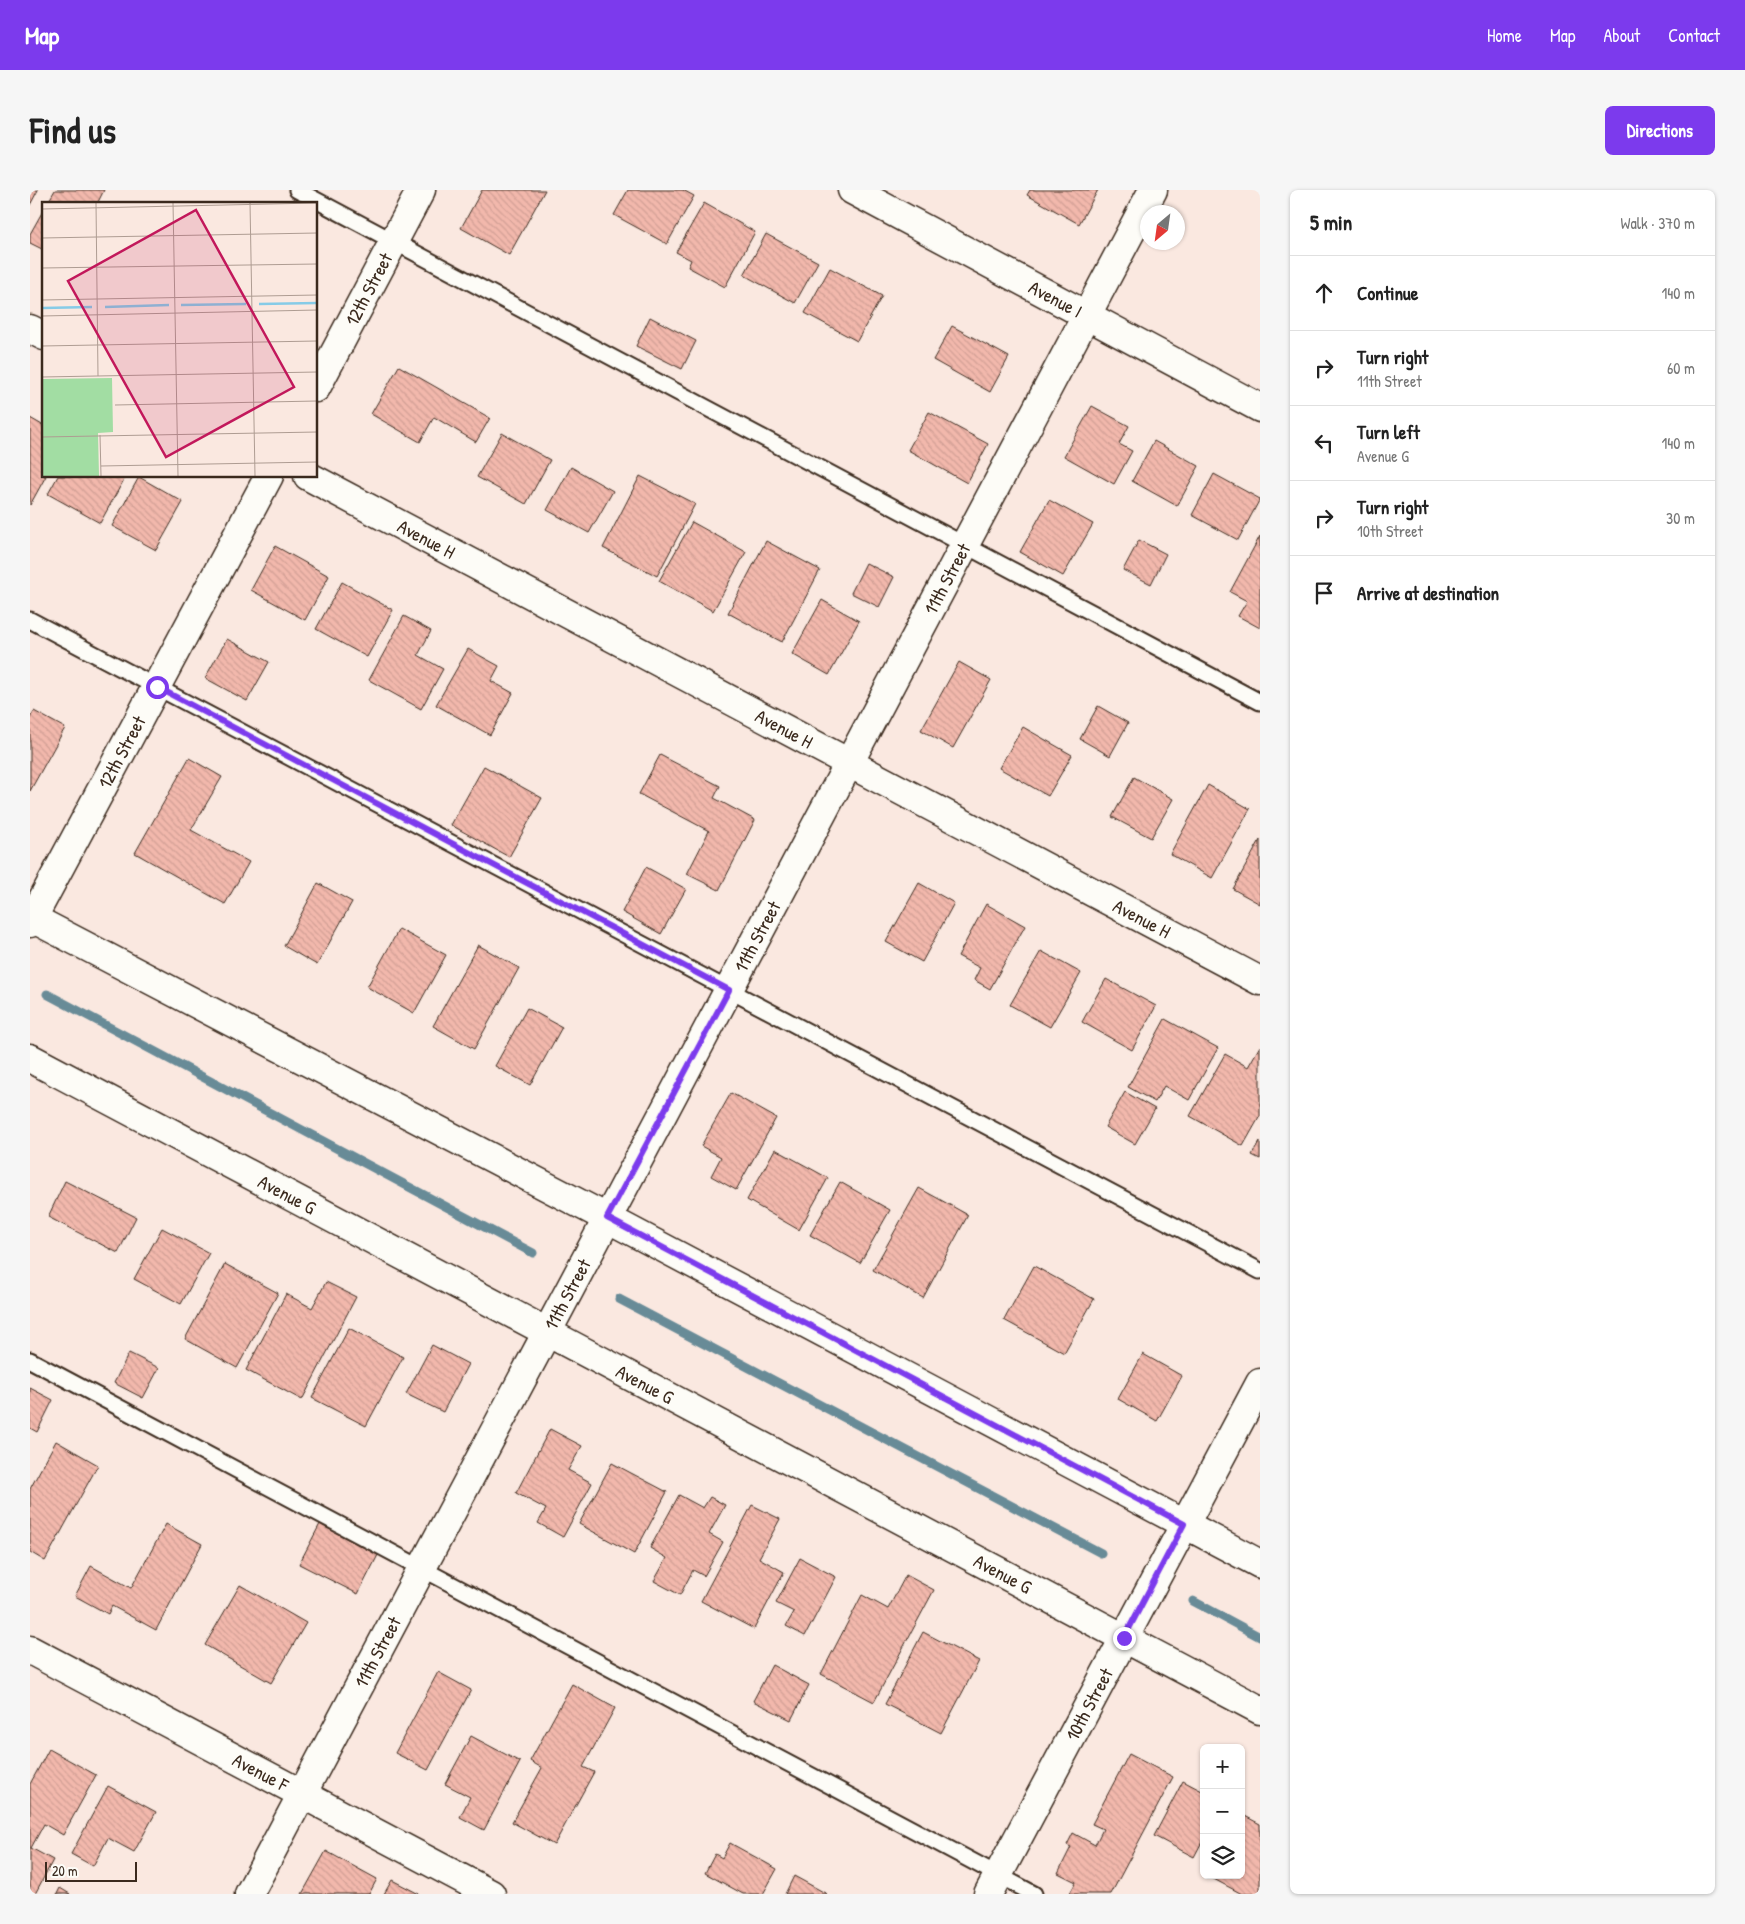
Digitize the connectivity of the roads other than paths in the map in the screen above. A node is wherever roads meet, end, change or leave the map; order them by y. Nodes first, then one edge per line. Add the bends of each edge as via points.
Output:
1 (297, 190) edge
2 (421, 190) edge
3 (852, 190) edge
4 (1153, 190) edge
5 (394, 242) junction
6 (1087, 314) junction
7 (30, 329) edge
8 (42, 335) edge
9 (318, 384) edge
10 (1260, 408) edge
11 (268, 478) edge
12 (312, 478) edge
13 (964, 545) junction
14 (30, 620) edge
15 (157, 687) junction
16 (1260, 702) edge
17 (849, 763) junction
18 (31, 919) edge
19 (1260, 981) edge
20 (729, 990) junction
21 (30, 1058) edge
22 (607, 1218) junction
23 (1260, 1271) edge
24 (547, 1332) junction
25 (30, 1360) edge
26 (1260, 1383) edge
27 (1184, 1524) junction
28 (1260, 1564) edge
29 (422, 1568) junction
30 (1124, 1638) junction
31 (30, 1650) edge
32 (1260, 1710) edge
33 (302, 1794) junction
34 (993, 1884) edge
35 (249, 1894) edge
36 (491, 1894) edge
37 (1034, 1894) edge

1 - 5 lane
2 - 5 street, 12th Street
3 - 6 street, Avenue I
4 - 6 street, 11th Street
5 - 9 street, 12th Street
5 - 13 lane
6 - 10 street, Avenue I
6 - 13 street, 11th Street
7 - 8 street
11 - 15 street, 12th Street
12 - 17 street, Avenue H
13 - 16 lane
13 - 17 street, 11th Street
14 - 15 lane
15 - 18 street, 12th Street
15 - 20 lane
17 - 19 street, Avenue H
17 - 20 street, 11th Street
18 - 22 street
20 - 22 street, 11th Street
20 - 23 lane
21 - 24 street, Avenue G
22 - 24 street, 11th Street
22 - 27 street
24 - 29 street, 11th Street
24 - 30 street, Avenue G
25 - 29 lane
26 - 27 street, 10th Street
27 - 28 street
27 - 30 street, 10th Street
29 - 33 street, 11th Street
29 - 34 lane
30 - 32 street, Avenue G
30 - 34 street, 10th Street
31 - 33 street, Avenue F
33 - 35 street, 11th Street
33 - 36 street, Avenue F
34 - 37 lane

